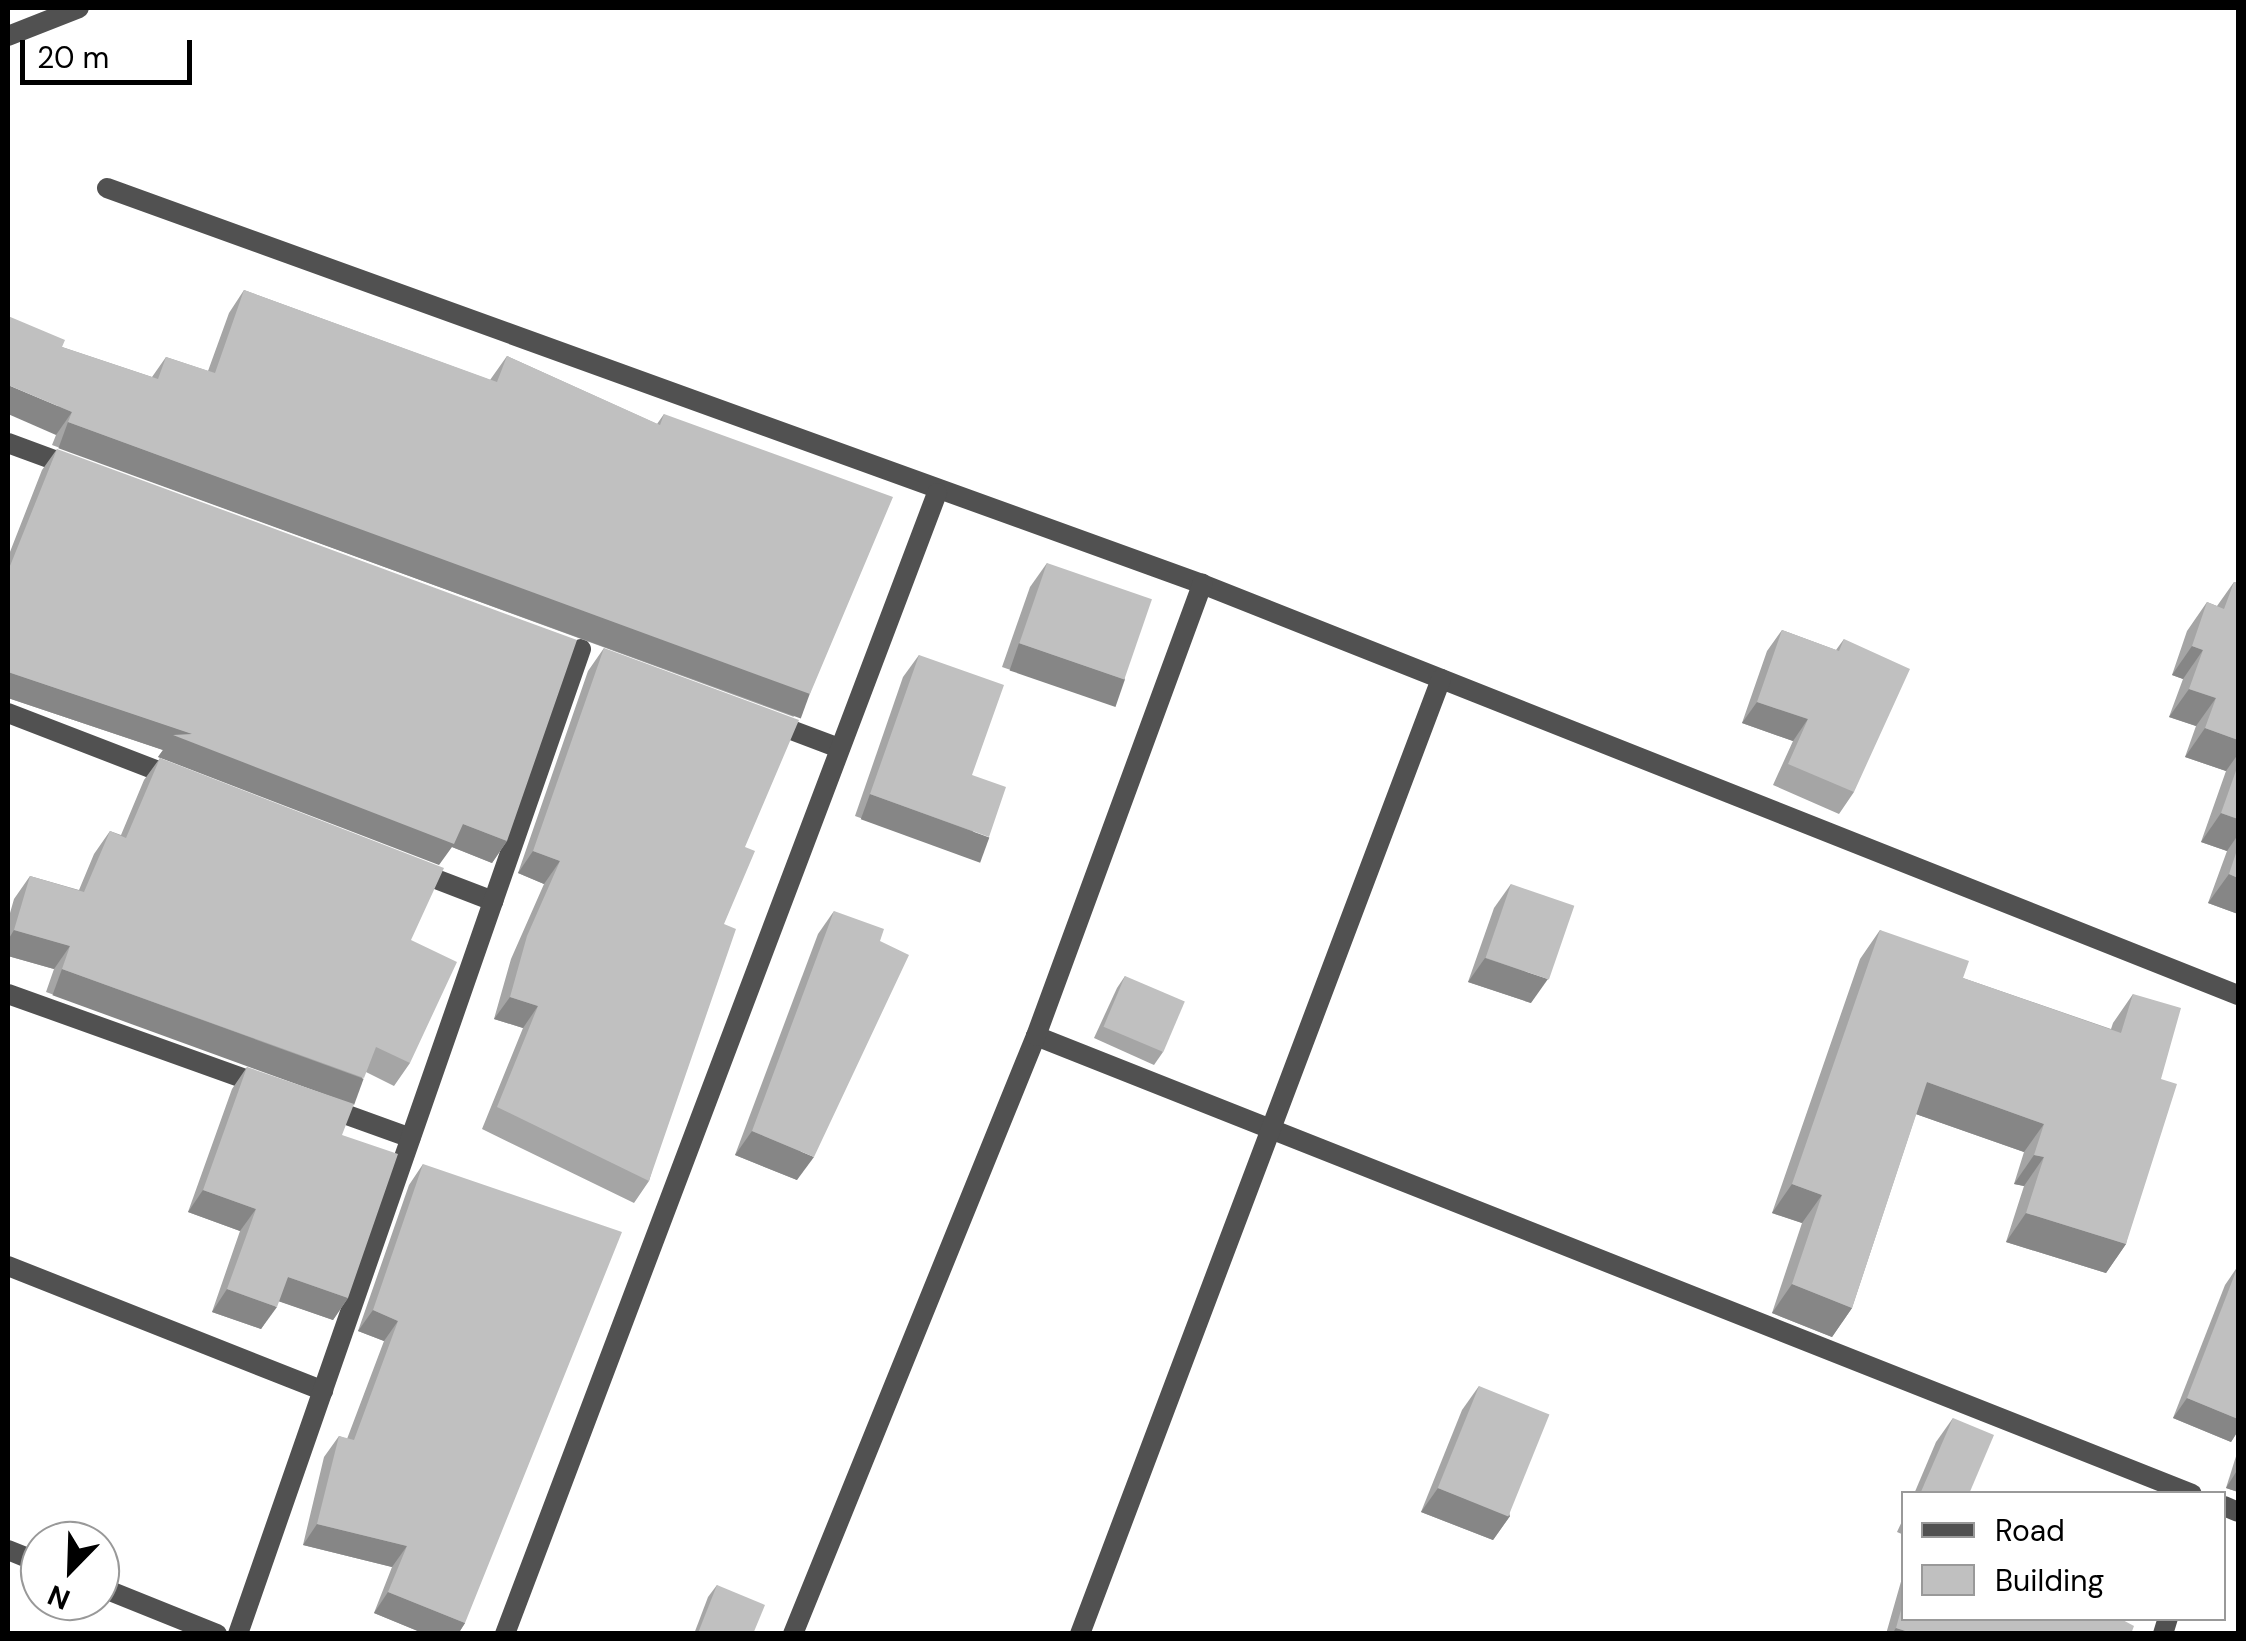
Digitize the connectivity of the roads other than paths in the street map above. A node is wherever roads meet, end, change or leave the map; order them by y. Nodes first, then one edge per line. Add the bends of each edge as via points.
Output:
1 (78, 8) edge
2 (8, 36) edge
3 (107, 188) dead end
4 (8, 444) edge
5 (100, 477) edge
6 (937, 492) junction
7 (1202, 584) junction
8 (581, 650) edge
9 (1441, 679) junction
10 (8, 713) edge
11 (747, 713) edge
12 (839, 748) junction
13 (187, 783) edge
14 (385, 859) edge
15 (493, 900) junction
16 (8, 994) edge
17 (2238, 995) edge
18 (1036, 1036) junction
19 (1273, 1126) junction
20 (411, 1138) junction
21 (8, 1266) edge
22 (323, 1390) junction
23 (2185, 1491) edge
24 (120, 1595) edge
25 (217, 1634) edge
26 (238, 1634) edge
27 (505, 1634) edge
28 (794, 1634) edge
29 (1080, 1634) edge

1 - 2 street
3 - 6 street
4 - 5 street
6 - 7 street
6 - 12 street
7 - 9 street
7 - 18 street
8 - 15 street
9 - 17 street
9 - 19 street
10 - 13 street
11 - 12 street
12 - 27 street
14 - 15 street
15 - 20 street
16 - 20 street
18 - 19 street
18 - 28 street
19 - 23 street
19 - 29 street
20 - 22 street
21 - 22 street
22 - 26 street
24 - 25 street

